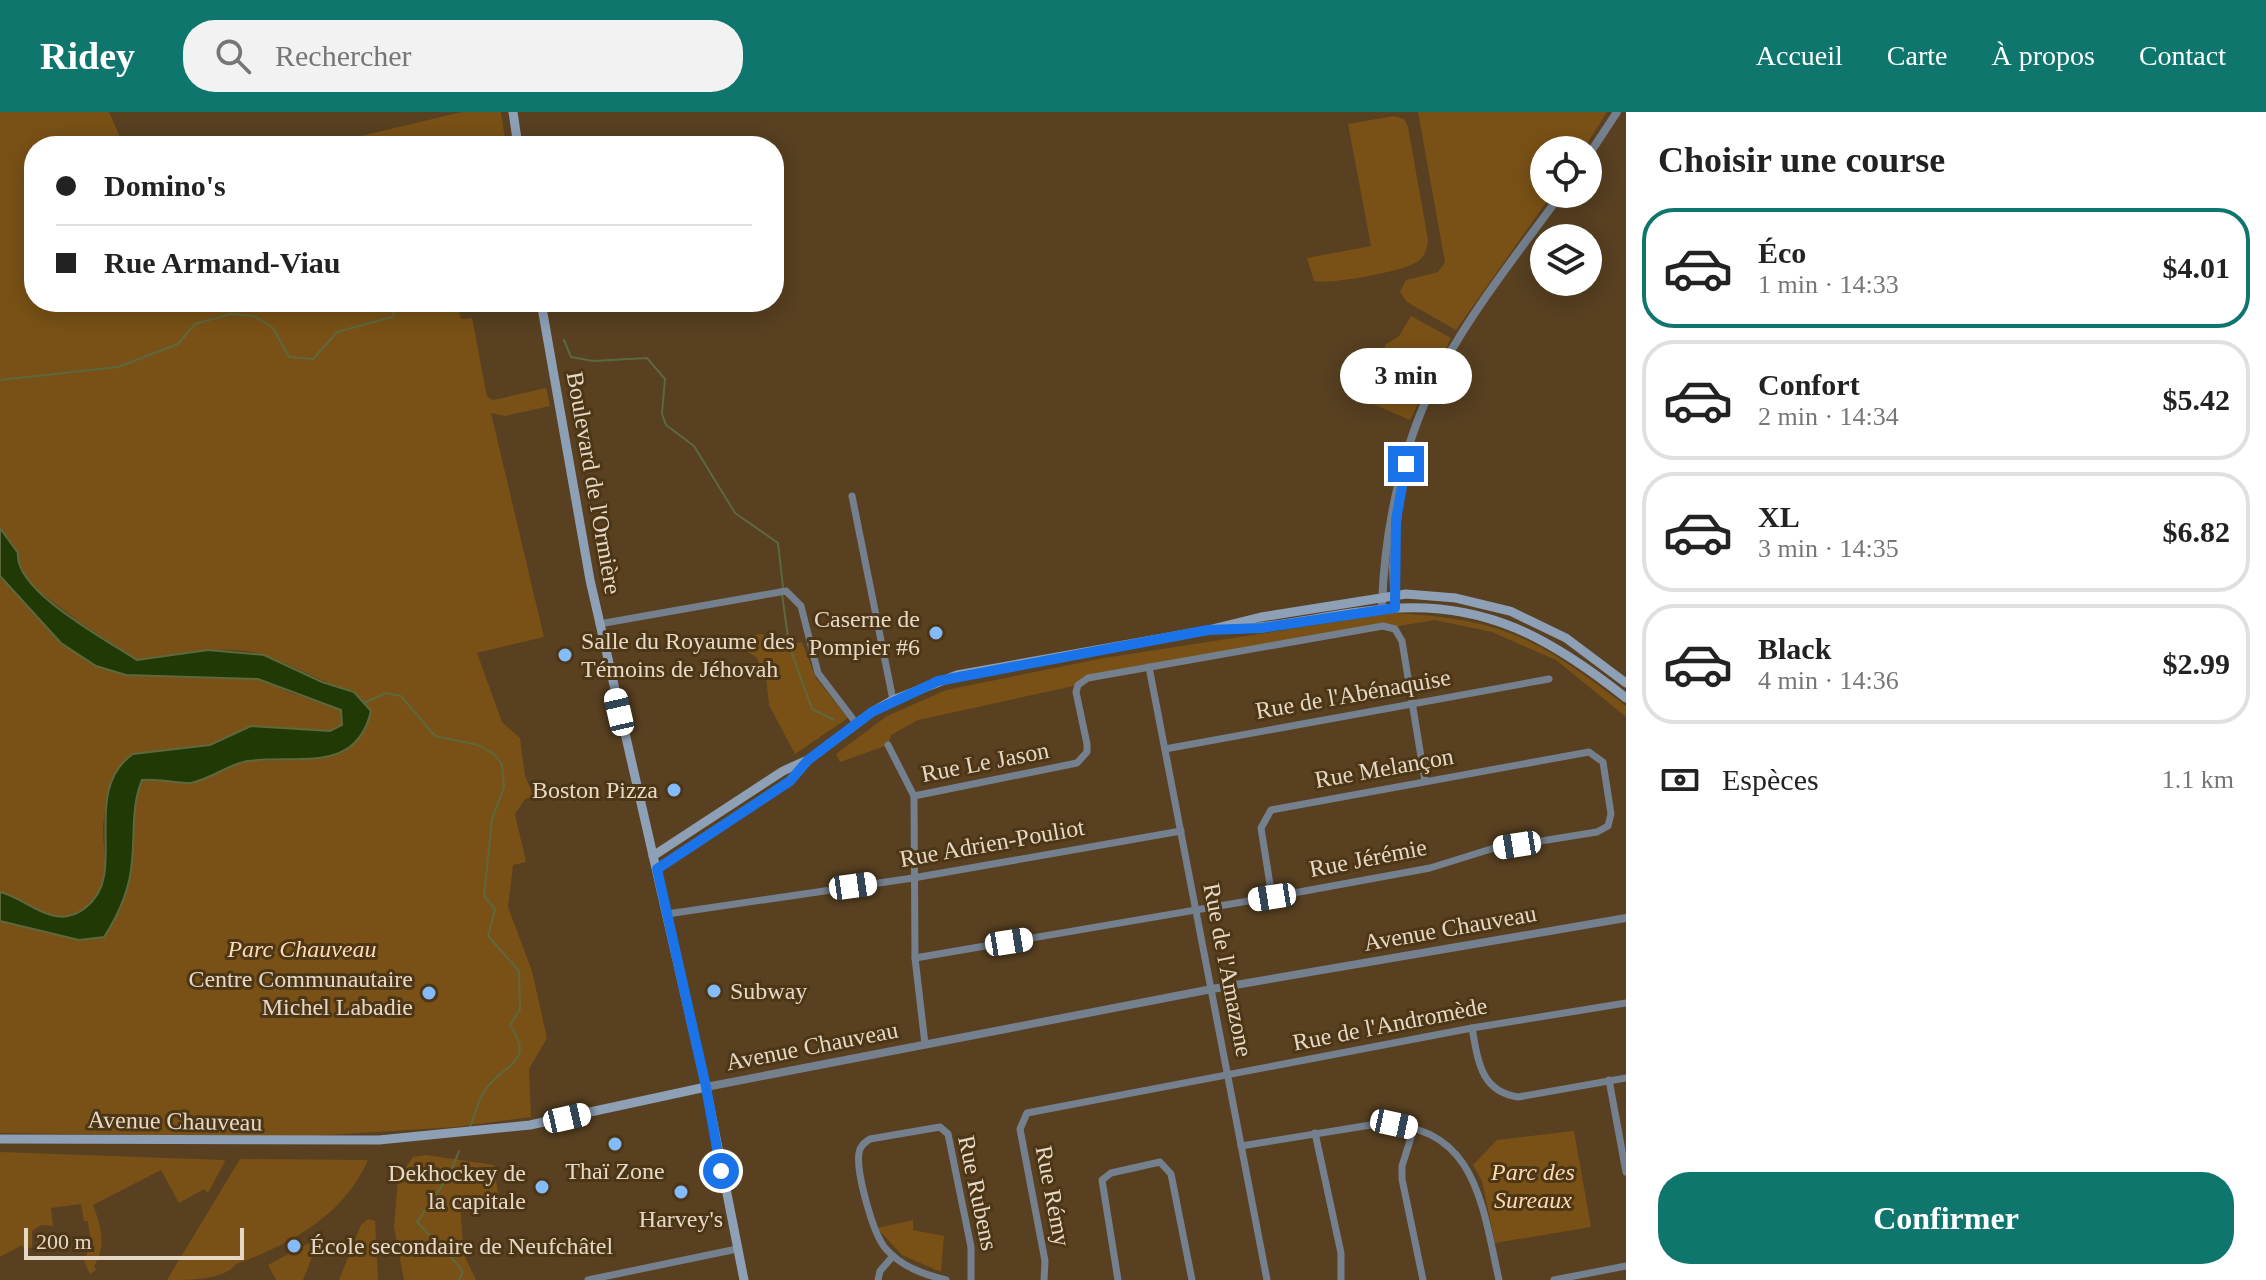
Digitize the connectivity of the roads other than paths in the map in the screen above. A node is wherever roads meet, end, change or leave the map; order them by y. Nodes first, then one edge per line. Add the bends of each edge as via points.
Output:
1 (513, 112) edge
2 (1617, 112) edge
3 (517, 136) edge
4 (1601, 136) edge
5 (1551, 208) edge
6 (543, 312) edge
7 (1404, 473) junction
8 (852, 496) dead end
9 (1382, 595) junction
10 (1394, 595) junction
11 (1395, 608) junction
12 (1382, 609) junction
13 (599, 624) junction
14 (1208, 630) junction
15 (1149, 667) junction
16 (1549, 679) dead end
17 (1626, 683) edge
18 (1626, 698) edge
19 (893, 700) junction
20 (1412, 702) junction
21 (856, 723) junction
22 (888, 745) dead end
23 (1165, 749) junction
24 (1595, 754) joint
25 (808, 760) junction
26 (1425, 781) junction
27 (914, 796) junction
28 (1181, 831) junction
29 (653, 856) junction
30 (657, 869) junction
31 (913, 878) junction
32 (1272, 897) junction
33 (1196, 910) junction
34 (667, 914) junction
35 (1626, 918) edge
36 (915, 958) junction
37 (1212, 989) junction
38 (1626, 1003) edge
39 (1472, 1028) junction
40 (925, 1044) junction
41 (1227, 1075) junction
42 (1626, 1078) edge
43 (1609, 1080) junction
44 (706, 1087) junction
45 (1022, 1119) joint
46 (1414, 1128) junction
47 (1315, 1133) junction
48 (0, 1139) edge
49 (1241, 1146) junction
50 (1626, 1172) edge
51 (737, 1249) junction
52 (893, 1256) junction
53 (1626, 1266) edge
54 (588, 1280) edge
55 (744, 1280) edge
56 (878, 1280) edge
57 (946, 1280) edge
58 (971, 1280) edge
59 (1044, 1280) edge
60 (1118, 1280) edge
61 (1192, 1280) edge
62 (1267, 1280) edge
63 (1341, 1280) edge
64 (1423, 1280) edge
65 (1499, 1280) edge
66 (1554, 1280) edge

1 - 3 main road
2 - 4 street
5 - 7 street via 1446,359 1416,427
6 - 13 main road, Boulevard de l'Ormière
7 - 9 street via 1390,519
7 - 10 street via 1396,520
8 - 19 street
9 - 10 main road
9 - 12 street
9 - 14 main road
10 - 11 street
10 - 17 main road via 1456,598 1510,611 1566,638
11 - 12 main road
11 - 18 main road via 1458,611 1520,628 1560,648
12 - 14 main road via 1262,628
13 - 21 street via 782,591 801,606 818,673
13 - 29 main road, Boulevard de l'Ormière
14 - 19 main road via 957,675
15 - 20 street via 1383,626 1395,629 1402,641
15 - 23 street, Rue de l'Amazone
15 - 27 street, Rue Le Jason via 1088,678 1078,685 1087,752 1077,763
16 - 20 street, Rue de l'Abénaquise
19 - 21 main road
20 - 23 street, Rue de l'Abénaquise
20 - 26 street
21 - 25 main road
22 - 27 street
23 - 28 street, Rue de l'Amazone
24 - 26 street, Rue Melançon
24 - 32 street, Rue Jérémie via 1603,762 1611,814 1603,830
25 - 29 main road
25 - 30 main road via 790,781
26 - 32 street, Rue Melançon via 1271,810 1261,828
27 - 31 street
28 - 31 street, Rue Adrien-Pouliot
28 - 33 street, Rue de l'Amazone
29 - 30 main road, Boulevard de l'Ormière
30 - 34 main road, Boulevard de l'Ormière
31 - 34 street, Rue Adrien-Pouliot
31 - 36 street
32 - 33 street, Rue Jérémie
33 - 36 street, Rue Jérémie
33 - 37 street, Rue de l'Amazone
34 - 44 main road, Boulevard de l'Ormière
35 - 37 street, Avenue Chauveau
36 - 40 street
37 - 40 street, Avenue Chauveau
37 - 41 street, Rue de l'Amazone
38 - 39 street, Rue de l'Andromède
39 - 41 street, Rue de l'Andromède
39 - 43 street via 1484,1078 1505,1095
40 - 44 street, Avenue Chauveau
41 - 45 street, Rue de l'Andromède via 1031,1112
41 - 49 street, Rue de l'Amazone
42 - 43 street
43 - 50 street
44 - 48 main road, Avenue Chauveau via 530,1125 393,1139
44 - 51 main road, Boulevard de l'Ormière
45 - 59 street, Rue Rémy
46 - 47 street via 1377,1124
46 - 64 street via 1402,1179
46 - 65 street via 1442,1141 1470,1169
47 - 49 street
47 - 63 street via 1341,1253
49 - 62 street, Rue de l'Amazone
51 - 54 street
51 - 55 main road, Boulevard de l'Ormière
52 - 56 street
52 - 57 street via 918,1272
52 - 58 street, Rue Rubens via 871,1220 859,1152 870,1139 940,1127 950,1140 971,1247
53 - 66 street
60 - 61 street via 1102,1180 1111,1173 1160,1162 1171,1174

